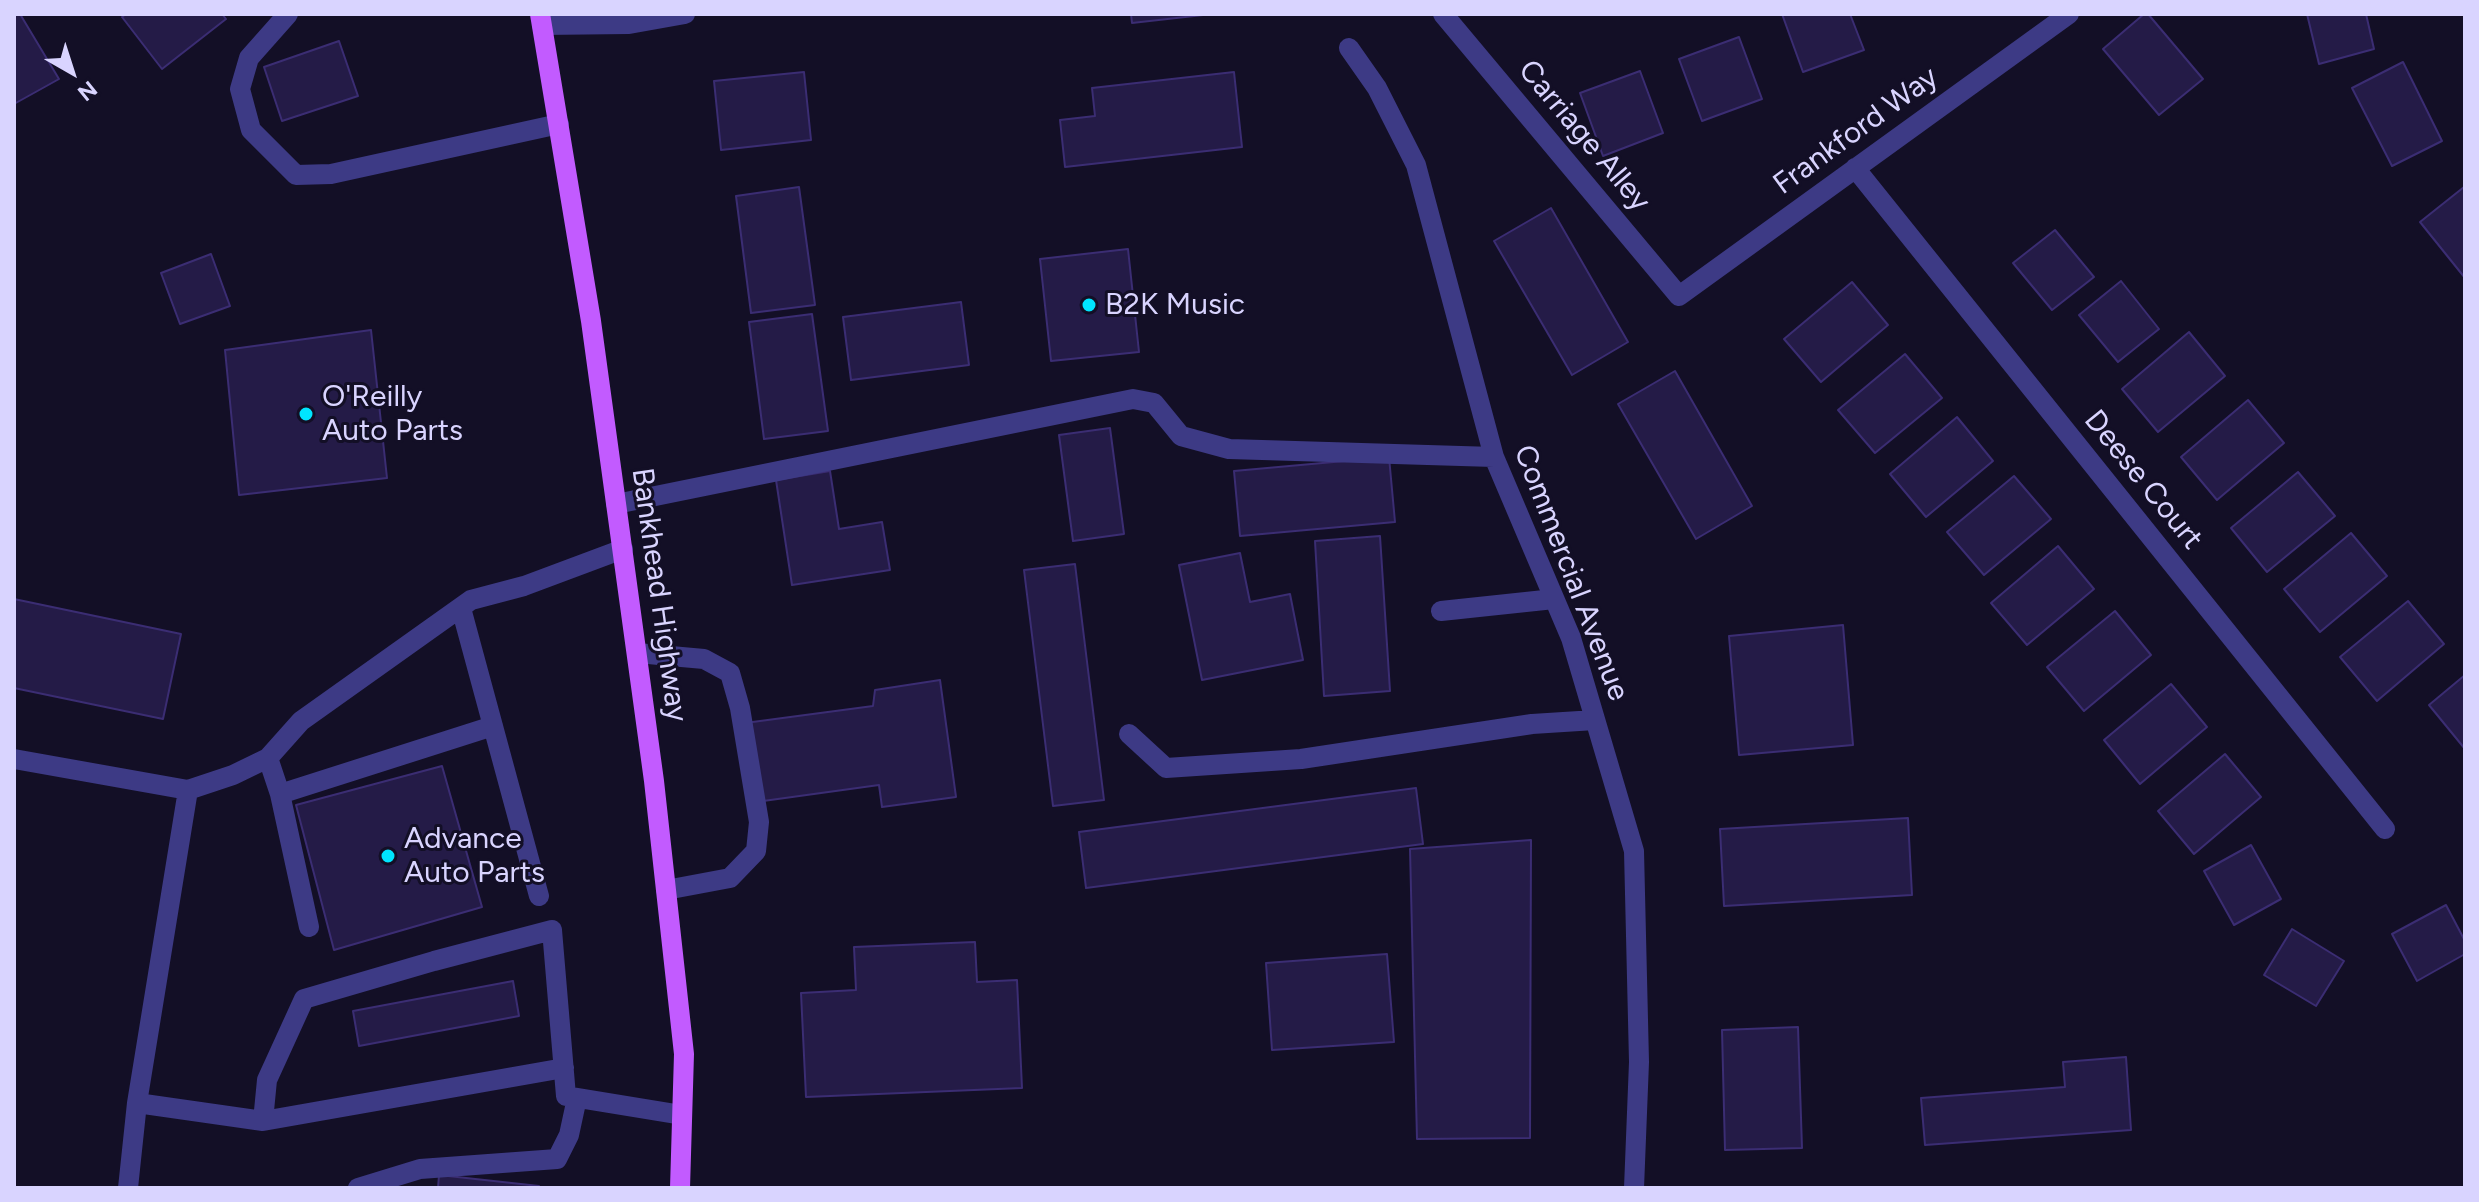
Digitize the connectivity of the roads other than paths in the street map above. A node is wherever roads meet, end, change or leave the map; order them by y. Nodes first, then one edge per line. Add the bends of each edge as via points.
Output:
1 (288, 14) edge
2 (685, 14) edge
3 (1443, 14) edge
4 (2069, 14) edge
5 (541, 20) edge
6 (1349, 48) dead end
7 (559, 124) junction
8 (1855, 168) junction
9 (1679, 296) joint
10 (1494, 457) junction
11 (616, 504) junction
12 (623, 549) junction
13 (1554, 599) junction
14 (461, 608) junction
15 (1441, 611) dead end
16 (637, 653) junction
17 (1595, 720) junction
18 (493, 726) junction
19 (1129, 734) dead end
20 (268, 758) junction
21 (14, 759) edge
22 (188, 790) junction
23 (280, 794) junction
24 (2385, 829) dead end
25 (666, 890) junction
26 (539, 896) dead end
27 (309, 927) dead end
28 (564, 1068) junction
29 (577, 1098) junction
30 (137, 1103) junction
31 (682, 1115) junction
32 (263, 1121) junction
33 (128, 1188) edge
34 (358, 1188) edge
35 (680, 1188) edge
36 (1634, 1188) edge

1 - 7 street via 249,58 240,89 251,130 296,175 331,174
2 - 5 street via 629,24
3 - 9 street, Carriage Alley
4 - 8 street, Frankford Way
5 - 7 main road, Bankhead Highway
6 - 10 street, Commercial Avenue via 1377,88 1416,165
7 - 11 main road, Bankhead Highway
8 - 9 street, Frankford Way
8 - 24 street, Deese Court
10 - 11 street via 1229,449 1181,436 1154,403 1133,399
10 - 13 street, Commercial Avenue
11 - 12 main road, Bankhead Highway
12 - 14 street via 471,600
12 - 16 main road, Bankhead Highway
13 - 15 street
13 - 17 street, Commercial Avenue
14 - 18 street
14 - 20 street via 301,721
16 - 25 main road, Bankhead Highway
16 - 25 street via 704,659 730,673 759,822 756,851 730,878
17 - 19 street via 1532,724 1301,759 1166,768
17 - 36 street, Commercial Avenue via 1634,851 1639,1062
18 - 23 street
18 - 26 street
20 - 22 street
20 - 23 street
21 - 22 street
22 - 30 street
23 - 27 street
25 - 31 main road, Bankhead Highway via 684,1054
28 - 29 street via 566,1096
28 - 32 street
28 - 32 street via 552,930 304,999 267,1080
29 - 31 street
29 - 34 street via 557,1159 420,1169
30 - 32 street
30 - 33 street
31 - 35 main road, Bankhead Highway

